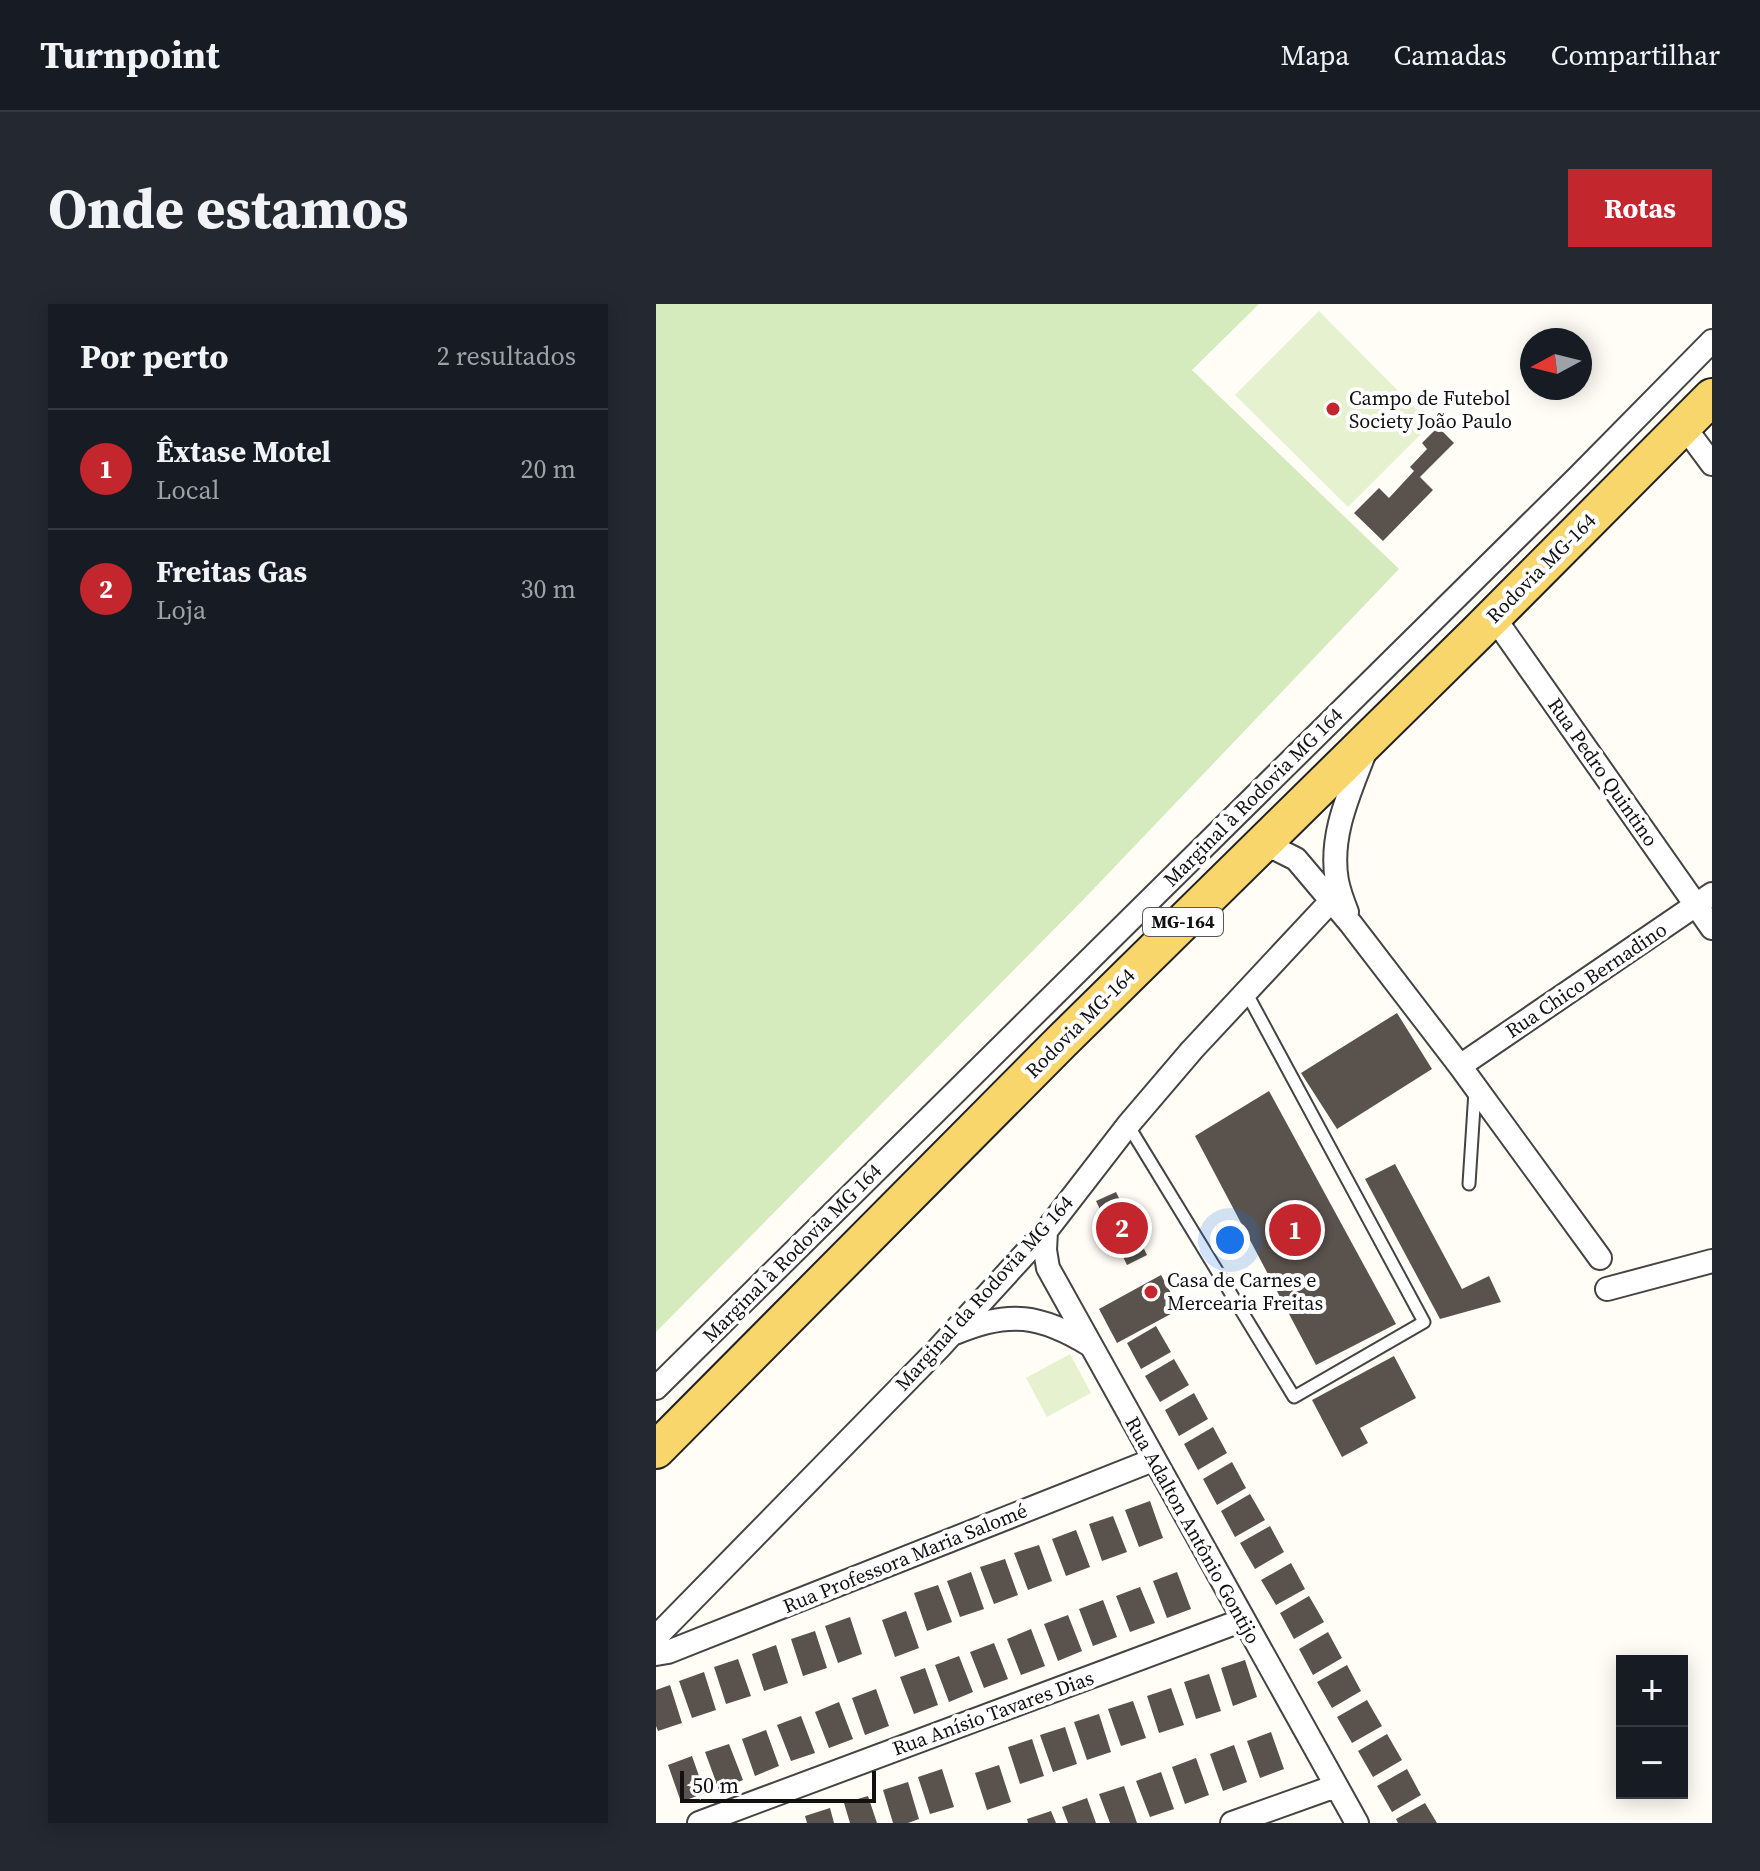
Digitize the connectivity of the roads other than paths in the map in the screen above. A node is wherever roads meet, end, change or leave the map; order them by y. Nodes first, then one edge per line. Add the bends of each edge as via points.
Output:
1 (1712, 341) edge
2 (1712, 397) edge
3 (1683, 425) junction
4 (1712, 464) edge
5 (1493, 616) junction
6 (1371, 737) junction
7 (1258, 848) junction
8 (1704, 900) edge
9 (1331, 901) junction
10 (1351, 924) junction
11 (1712, 928) edge
12 (1246, 992) junction
13 (1460, 1066) junction
14 (1475, 1086) junction
15 (1128, 1125) junction
16 (1469, 1184) dead end
17 (1046, 1231) junction
18 (1600, 1258) dead end
19 (1712, 1261) edge
20 (1607, 1289) dead end
21 (950, 1335) junction
22 (1090, 1345) junction
23 (656, 1388) edge
24 (656, 1450) edge
25 (1153, 1460) junction
26 (1243, 1620) junction
27 (656, 1637) edge
28 (656, 1654) edge
29 (1336, 1786) junction
30 (699, 1823) edge
31 (1232, 1823) edge
32 (1357, 1823) edge

1 - 23 street, Marginal à Rodovia MG 164
2 - 3 main road, Rodovia MG-164 / MG-164
3 - 4 street
3 - 5 main road, Rodovia MG-164 / MG-164
5 - 6 main road, Rodovia MG-164 / MG-164
5 - 8 street, Rua Pedro Quintino
6 - 7 main road, Rodovia MG-164 / MG-164
6 - 10 street via 1341,814 1336,842 1337,882
7 - 9 street via 1276,849 1296,859
7 - 24 main road, Rodovia MG-164 / MG-164
8 - 11 street, Rua Pedro Quintino
8 - 13 street, Rua Chico Bernadino
9 - 10 street
9 - 12 street, Marginal da Rodovia MG 164
10 - 13 street
12 - 15 street, Marginal da Rodovia MG 164
12 - 15 lane via 1424,1322 1294,1397
13 - 14 street
14 - 16 lane
14 - 18 street
15 - 17 street, Marginal da Rodovia MG 164
17 - 21 street, Marginal da Rodovia MG 164
17 - 22 street, Rua Adalton Antônio Gontijo via 1048,1268
19 - 20 street
21 - 22 street via 976,1324 1019,1318 1043,1322
21 - 27 street, Marginal da Rodovia MG 164
22 - 25 street, Rua Adalton Antônio Gontijo
25 - 26 street, Rua Adalton Antônio Gontijo
25 - 28 street, Rua Professora Maria Salomé
26 - 29 street, Rua Adalton Antônio Gontijo
26 - 30 street, Rua Anísio Tavares Dias
29 - 31 street
29 - 32 street, Rua Adalton Antônio Gontijo

